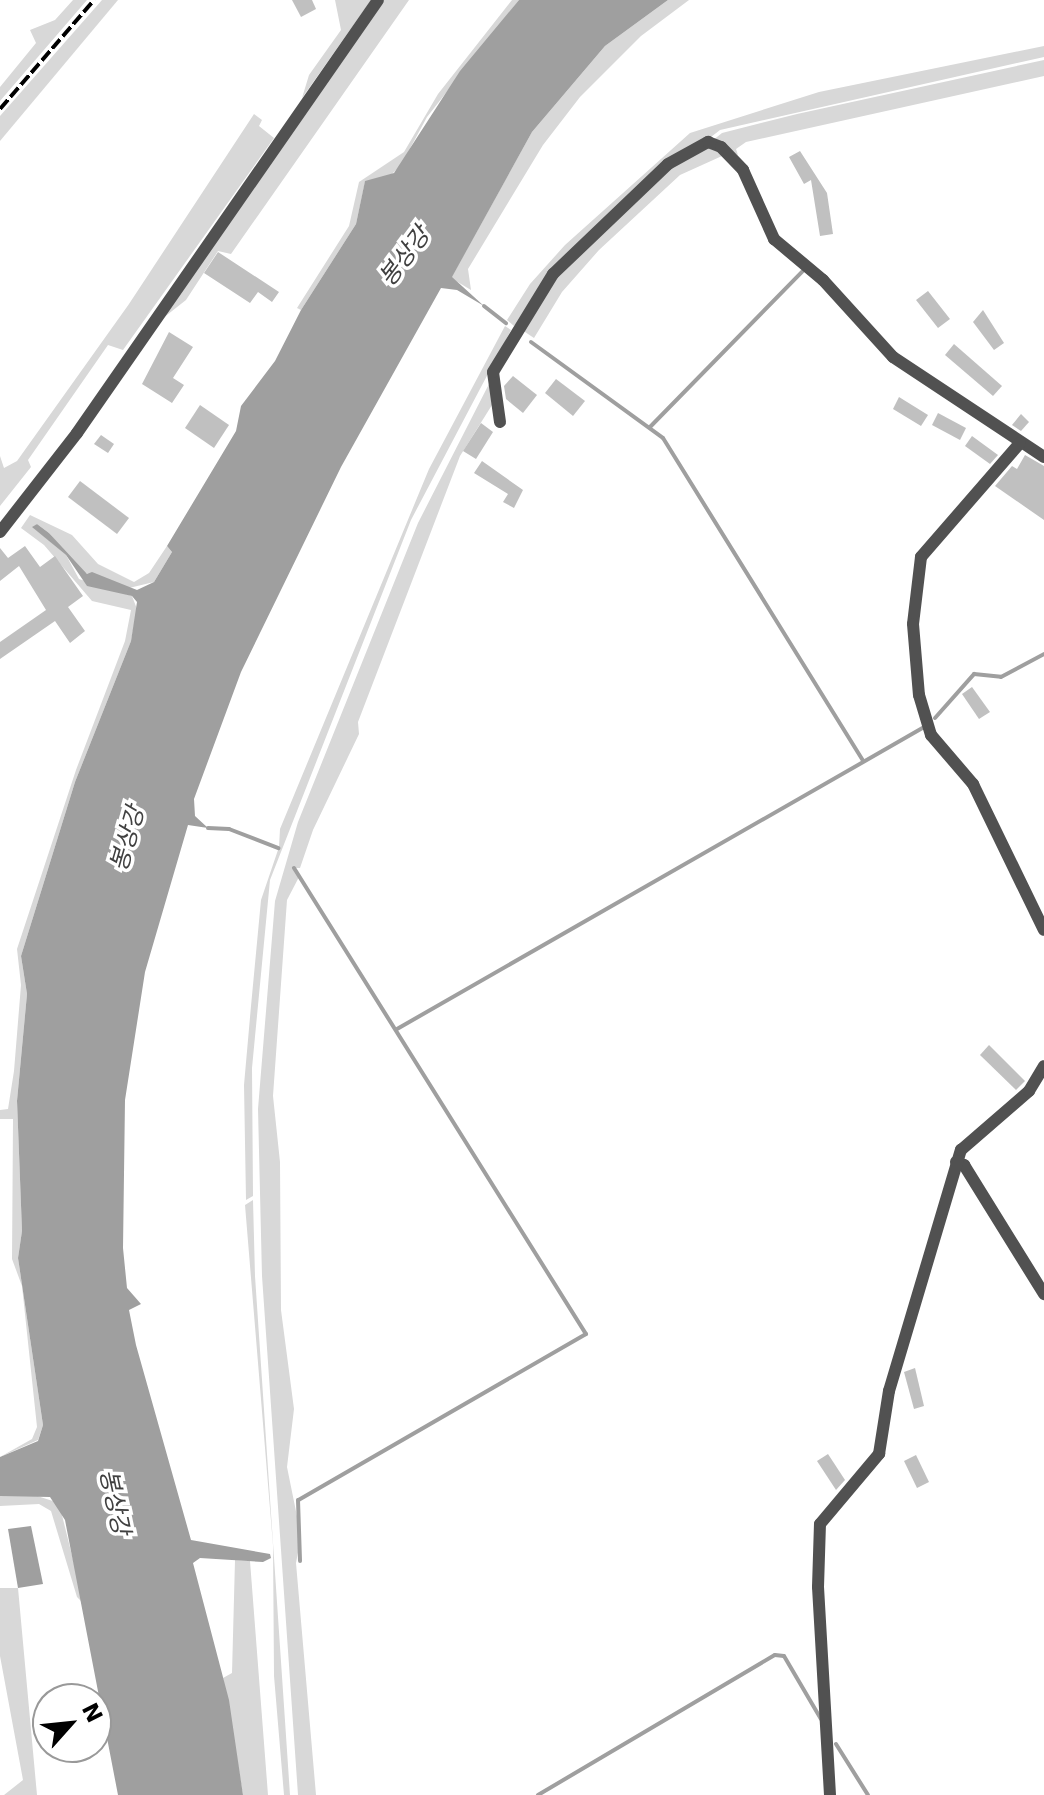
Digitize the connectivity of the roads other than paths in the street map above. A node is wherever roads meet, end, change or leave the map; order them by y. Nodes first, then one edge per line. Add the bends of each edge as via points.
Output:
1 (378, 0) edge
2 (500, 422) dead end
3 (1020, 443) junction
4 (1044, 457) edge
5 (0, 532) edge
6 (1044, 930) edge
7 (1044, 1066) edge
8 (956, 1162) junction
9 (1044, 1294) edge
10 (830, 1795) edge

1 - 5 street via 77,433
2 - 3 street via 493,372 553,274 668,164 708,142 721,147 743,170 774,239 823,280 878,343
3 - 4 street
3 - 6 street via 921,557 913,624 919,695 931,735 973,784
7 - 8 street via 1029,1091 973,1138
8 - 9 street via 964,1165
8 - 10 street via 889,1391 879,1454 828,1512 817,1537

